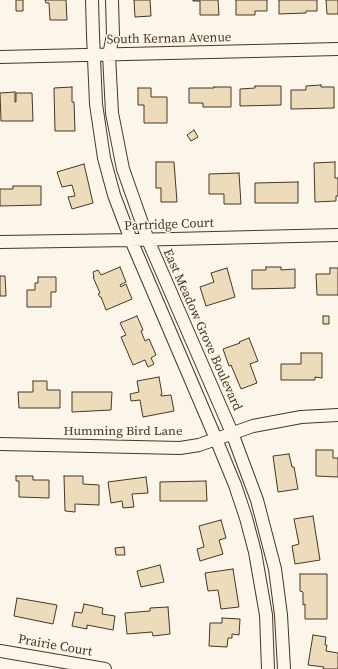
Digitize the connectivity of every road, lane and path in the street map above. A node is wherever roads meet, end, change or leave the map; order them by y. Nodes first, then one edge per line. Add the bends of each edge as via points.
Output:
1 (92, 0) edge
2 (112, 0) edge
3 (338, 50) edge
4 (94, 55) junction
5 (109, 55) junction
6 (0, 57) edge
7 (338, 235) edge
8 (131, 240) junction
9 (148, 240) junction
10 (0, 242) edge
11 (338, 415) edge
12 (232, 433) junction
13 (216, 439) junction
14 (0, 444) edge
15 (0, 651) edge
16 (105, 669) edge
17 (268, 669) edge
18 (284, 669) edge

1 - 4 street
2 - 5 street, East Meadow Grove Boulevard via 113,35
3 - 5 street, South Kernan Avenue
4 - 5 street, South Kernan Avenue
4 - 6 street, South Kernan Avenue
4 - 8 street via 96,104 104,158 114,195
5 - 9 street, East Meadow Grove Boulevard via 112,113 118,146 129,188
7 - 9 street, Partridge Court
8 - 9 street, Partridge Court
8 - 10 street, Partridge Court
8 - 13 street
9 - 12 street, East Meadow Grove Boulevard
11 - 12 street, Humming Bird Lane via 281,420
12 - 13 street, Humming Bird Lane
12 - 18 street, East Meadow Grove Boulevard via 257,500 275,568
13 - 14 street, Humming Bird Lane via 180,448
13 - 17 street via 235,485 255,552 266,615
15 - 16 street, Prairie Court

